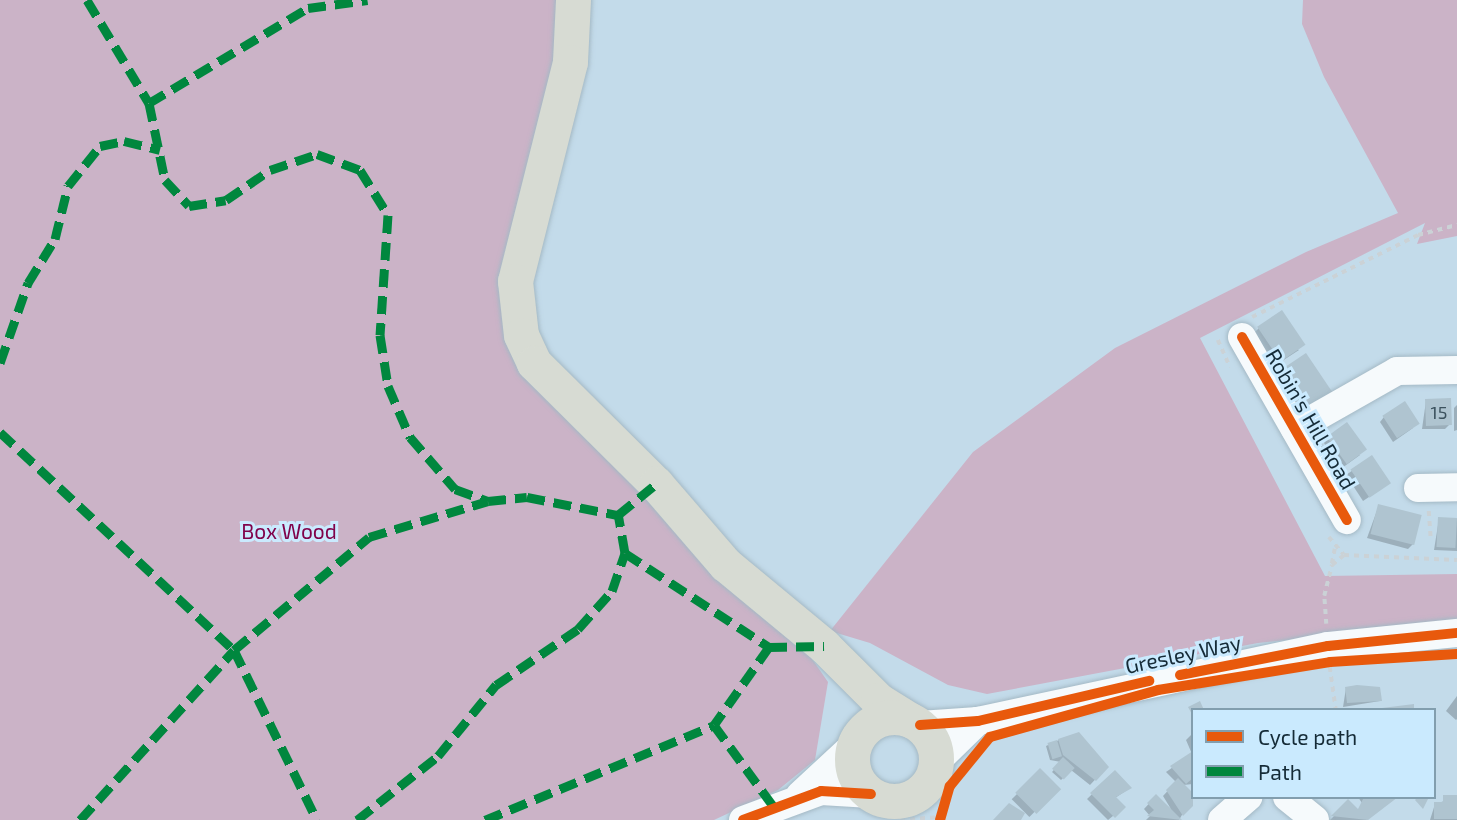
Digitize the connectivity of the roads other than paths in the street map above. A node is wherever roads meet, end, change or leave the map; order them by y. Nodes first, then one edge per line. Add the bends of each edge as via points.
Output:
1 (573, 0) edge
2 (1242, 337) dead end
3 (1457, 370) edge
4 (1295, 429) junction
5 (1457, 487) edge
6 (1423, 488) road end
7 (1347, 520) dead end
8 (1457, 634) edge
9 (849, 675) junction
10 (978, 721) junction
11 (915, 723) junction
12 (857, 740) junction
13 (795, 798) junction
14 (1246, 799) edge
15 (917, 806) edge
16 (743, 820) edge
17 (1222, 820) edge

1 - 9 main road via 570,62 515,281 521,335 534,363 664,492 725,564 824,646
2 - 4 street, Robin's Hill Road
3 - 4 street via 1397,371
4 - 7 street, Robin's Hill Road
5 - 6 street
8 - 10 street, Gresley Way
9 - 11 main road
9 - 12 main road
10 - 11 street, Gresley Way
10 - 15 street
11 - 12 main road via 876,721
11 - 15 main road via 933,742
12 - 13 street via 824,779
12 - 15 main road via 856,777
13 - 15 street via 821,792
13 - 16 street
14 - 17 street

